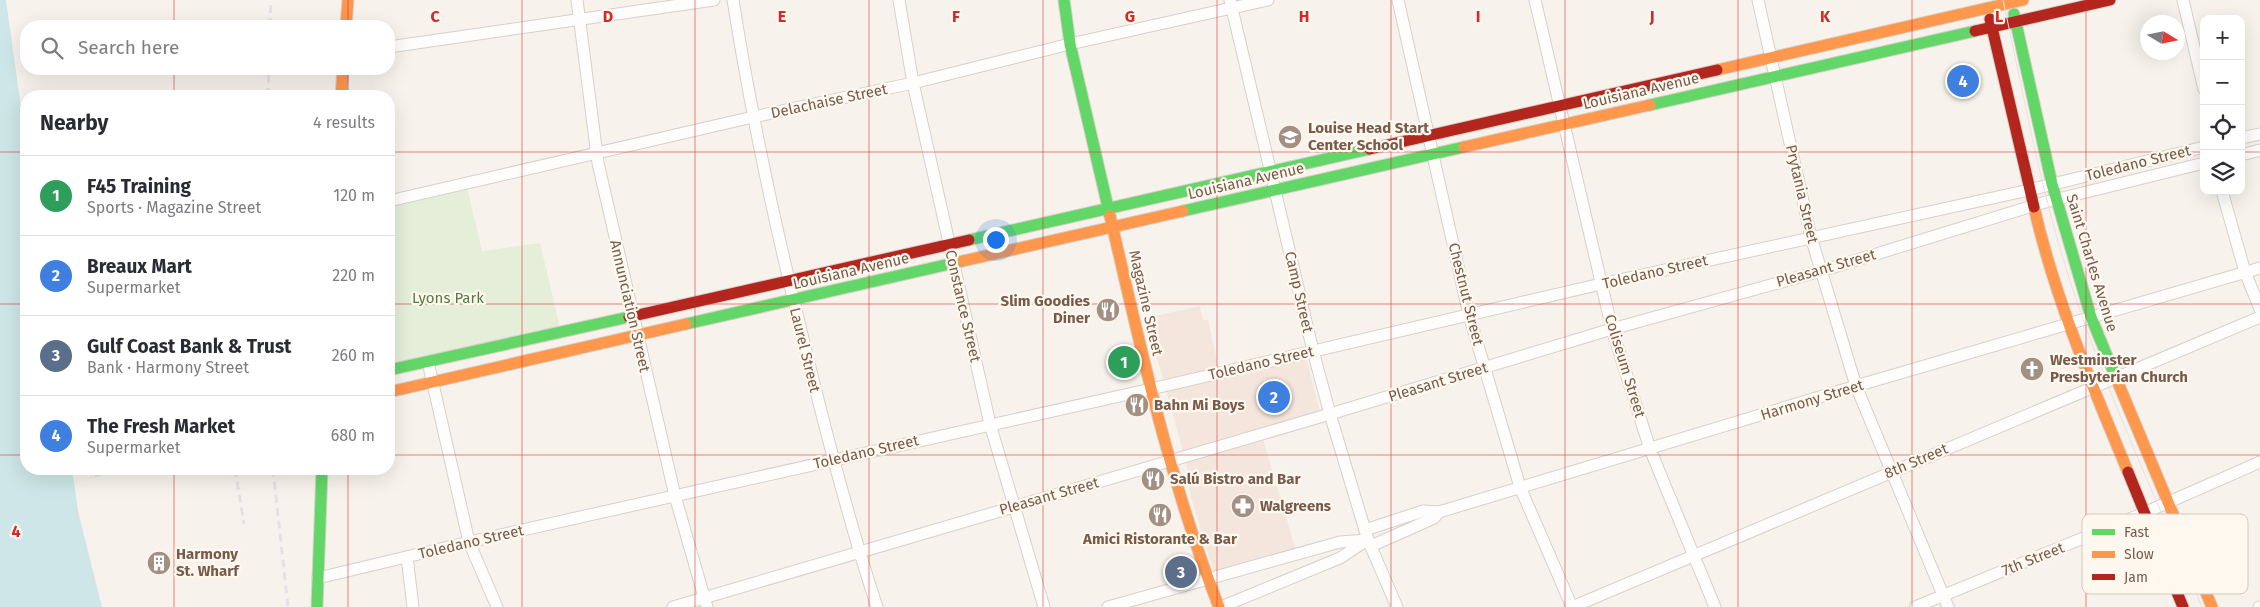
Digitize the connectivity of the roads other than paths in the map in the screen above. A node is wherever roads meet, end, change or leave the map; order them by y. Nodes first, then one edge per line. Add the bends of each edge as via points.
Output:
1 (348, 0) edge
2 (577, 0) edge
3 (714, 0) edge
4 (733, 0) edge
5 (899, 0) edge
6 (1064, 0) edge
7 (1268, 0) edge
8 (1398, 0) edge
9 (1535, 0) edge
10 (1758, 0) edge
11 (2110, 0) edge
12 (2183, 0) edge
13 (2015, 1) edge
14 (1231, 4) edge
15 (1986, 4) edge
16 (580, 19) junction
17 (346, 20) edge
18 (2016, 22) junction
19 (1991, 27) junction
20 (1890, 30) junction
21 (1070, 44) junction
22 (395, 46) edge
23 (1894, 49) junction
24 (1770, 56) junction
25 (2200, 72) edge
26 (343, 75) edge
27 (1774, 76) junction
28 (913, 83) junction
29 (341, 90) edge
30 (1559, 106) junction
31 (753, 117) junction
32 (1562, 124) junction
33 (2260, 134) edge
34 (1429, 135) junction
35 (2245, 137) edge
36 (2200, 148) edge
37 (2260, 150) edge
38 (598, 153) junction
39 (1433, 153) junction
40 (2245, 154) edge
41 (2200, 164) edge
42 (1271, 171) junction
43 (2052, 184) junction
44 (1275, 190) junction
45 (2029, 190) junction
46 (2223, 195) edge
47 (2056, 199) junction
48 (395, 200) edge
49 (2033, 206) junction
50 (1108, 208) junction
51 (1030, 227) junction
52 (1112, 228) junction
53 (1811, 237) junction
54 (1034, 245) junction
55 (949, 246) junction
56 (954, 263) junction
57 (2260, 268) edge
58 (1820, 271) junction
59 (2245, 272) junction
60 (788, 282) junction
61 (1601, 284) junction
62 (793, 300) junction
63 (2260, 308) edge
64 (1469, 314) junction
65 (633, 316) junction
66 (2091, 317) junction
67 (2260, 317) edge
68 (2068, 325) junction
69 (1612, 329) junction
70 (637, 336) junction
71 (1313, 351) junction
72 (428, 362) junction
73 (1485, 368) junction
74 (395, 369) edge
75 (2116, 378) junction
76 (433, 382) junction
77 (1856, 386) junction
78 (2094, 388) junction
79 (1150, 389) junction
80 (395, 391) edge
81 (1330, 414) junction
82 (990, 424) junction
83 (1650, 449) junction
84 (832, 460) junction
85 (1170, 461) junction
86 (2260, 462) edge
87 (1892, 471) junction
88 (322, 475) edge
89 (1520, 487) junction
90 (675, 496) junction
91 (2168, 502) junction
92 (1014, 506) junction
93 (1439, 512) junction
94 (2144, 513) joint
95 (2173, 514) edge
96 (2082, 538) edge
97 (1368, 539) junction
98 (469, 542) junction
99 (859, 553) junction
100 (1694, 556) junction
101 (407, 557) junction
102 (318, 578) junction
103 (1207, 578) junction
104 (2178, 594) edge
105 (2207, 594) edge
106 (1943, 595) junction
107 (706, 602) edge
108 (318, 607) edge
109 (413, 607) edge
110 (497, 607) edge
111 (673, 607) edge
112 (876, 607) edge
113 (1044, 607) edge
114 (1108, 607) edge
115 (1220, 607) edge
116 (1396, 607) edge
117 (1572, 607) edge
118 (1715, 607) edge
119 (1915, 607) edge
120 (1948, 607) edge
121 (2183, 607) edge
122 (2212, 607) edge

1 - 17 street
2 - 16 street, Annunciation Street
3 - 16 street
4 - 31 street, Laurel Street
5 - 28 street, Constance Street
6 - 21 street, Magazine Street
7 - 14 street, Delachaise Street
8 - 34 street, Chestnut Street
9 - 30 street, Coliseum Street
10 - 24 street, Prytania Street
11 - 18 street, Louisiana Avenue
12 - 25 street
13 - 15 street, Louisiana Avenue
13 - 18 street, Saint Charles Avenue
14 - 21 street, Delachaise Street
14 - 42 street, Camp Street
15 - 19 street
15 - 20 street, Louisiana Avenue
16 - 22 street
16 - 38 street, Annunciation Street
18 - 19 street, Louisiana Avenue
18 - 43 street, Saint Charles Avenue
19 - 23 street, Louisiana Avenue
19 - 45 street
20 - 23 street
20 - 24 street, Louisiana Avenue
21 - 28 street, Delachaise Street
21 - 50 street, Magazine Street
23 - 27 street, Louisiana Avenue
24 - 27 street, Prytania Street
24 - 30 street, Louisiana Avenue
26 - 29 street
27 - 32 street, Louisiana Avenue
27 - 53 street, Prytania Street
28 - 31 street, Delachaise Street
28 - 55 street, Constance Street
30 - 32 street, Coliseum Street
30 - 34 street, Louisiana Avenue
31 - 38 street, Delachaise Street
31 - 60 street, Laurel Street
32 - 39 street, Louisiana Avenue
32 - 61 street, Coliseum Street
33 - 35 street
34 - 39 street, Chestnut Street
34 - 42 street, Louisiana Avenue
36 - 43 street, Toledano Street
37 - 40 street
38 - 48 street, Delachaise Street
38 - 65 street, Annunciation Street
39 - 44 street, Louisiana Avenue
39 - 64 street, Chestnut Street
41 - 47 street, Pleasant Street
42 - 44 street, Camp Street
42 - 50 street, Louisiana Avenue
43 - 45 street, Toledano Street
43 - 47 street, Saint Charles Avenue
44 - 52 street, Louisiana Avenue
44 - 71 street, Camp Street
45 - 49 street
45 - 53 street, Toledano Street
46 - 59 street
47 - 49 street, Pleasant Street
47 - 66 street, Saint Charles Avenue
49 - 58 street, Pleasant Street
49 - 68 street
50 - 51 street, Louisiana Avenue
50 - 52 street, Magazine Street
51 - 54 street
51 - 55 street, Louisiana Avenue
52 - 54 street, Louisiana Avenue
52 - 79 street, Magazine Street
53 - 58 street, Prytania Street
53 - 61 street, Toledano Street
54 - 56 street, Louisiana Avenue
55 - 56 street, Constance Street
55 - 60 street, Louisiana Avenue
56 - 62 street, Louisiana Avenue
56 - 82 street, Constance Street
57 - 59 street, Harmony Street
58 - 69 street, Pleasant Street
58 - 77 street, Prytania Street
59 - 63 street
59 - 66 street, Harmony Street
60 - 62 street, Laurel Street
60 - 65 street, Louisiana Avenue
61 - 64 street, Toledano Street
61 - 69 street, Coliseum Street
62 - 70 street, Louisiana Avenue
62 - 84 street, Laurel Street
64 - 71 street, Toledano Street
64 - 73 street, Chestnut Street
65 - 70 street, Annunciation Street
65 - 72 street, Louisiana Avenue
66 - 68 street, Harmony Street
66 - 75 street, Saint Charles Avenue
67 - 75 street, 8th Street
68 - 77 street, Harmony Street
68 - 78 street
69 - 73 street, Pleasant Street
69 - 83 street, Coliseum Street
70 - 76 street, Louisiana Avenue
70 - 90 street, Annunciation Street
71 - 79 street, Toledano Street
71 - 81 street, Camp Street
72 - 74 street, Louisiana Avenue
72 - 76 street
73 - 81 street, Pleasant Street
73 - 89 street, Chestnut Street
75 - 78 street, 8th Street
75 - 91 street, Saint Charles Avenue
76 - 80 street, Louisiana Avenue
76 - 98 street
77 - 83 street, Harmony Street
77 - 87 street, Prytania Street
78 - 87 street, 8th Street
78 - 94 street
79 - 82 street, Toledano Street
79 - 85 street, Magazine Street
81 - 85 street, Pleasant Street
81 - 97 street, Camp Street
82 - 84 street, Toledano Street
82 - 92 street, Constance Street
83 - 89 street, Harmony Street
83 - 100 street, Coliseum Street
84 - 90 street, Toledano Street
84 - 99 street, Laurel Street
85 - 92 street, Pleasant Street
85 - 103 street, Magazine Street
86 - 91 street, 7th Street
87 - 100 street, 8th Street
87 - 106 street, Prytania Street
88 - 102 street
89 - 93 street, Harmony Street
89 - 117 street, Chestnut Street
90 - 98 street, Toledano Street
90 - 107 street, Annunciation Street
91 - 94 street, 7th Street
91 - 95 street, Saint Charles Avenue
92 - 99 street, Pleasant Street
92 - 113 street, Constance Street
93 - 97 street, Harmony Street via 1434,518
93 - 97 street via 1424,511
96 - 106 street, 7th Street
97 - 103 street, Harmony Street via 1340,542
97 - 115 street via 1340,558
97 - 116 street, Camp Street
98 - 101 street, Toledano Street
98 - 110 street
99 - 107 street, Pleasant Street
99 - 112 street, Laurel Street
100 - 117 street, 8th Street
100 - 118 street, Coliseum Street
101 - 102 street, Toledano Street
101 - 109 street
102 - 108 street
103 - 114 street, Harmony Street
103 - 115 street, Magazine Street
104 - 121 street
105 - 122 street, Saint Charles Avenue
106 - 119 street, 7th Street
106 - 120 street, Prytania Street
107 - 111 street, Pleasant Street

